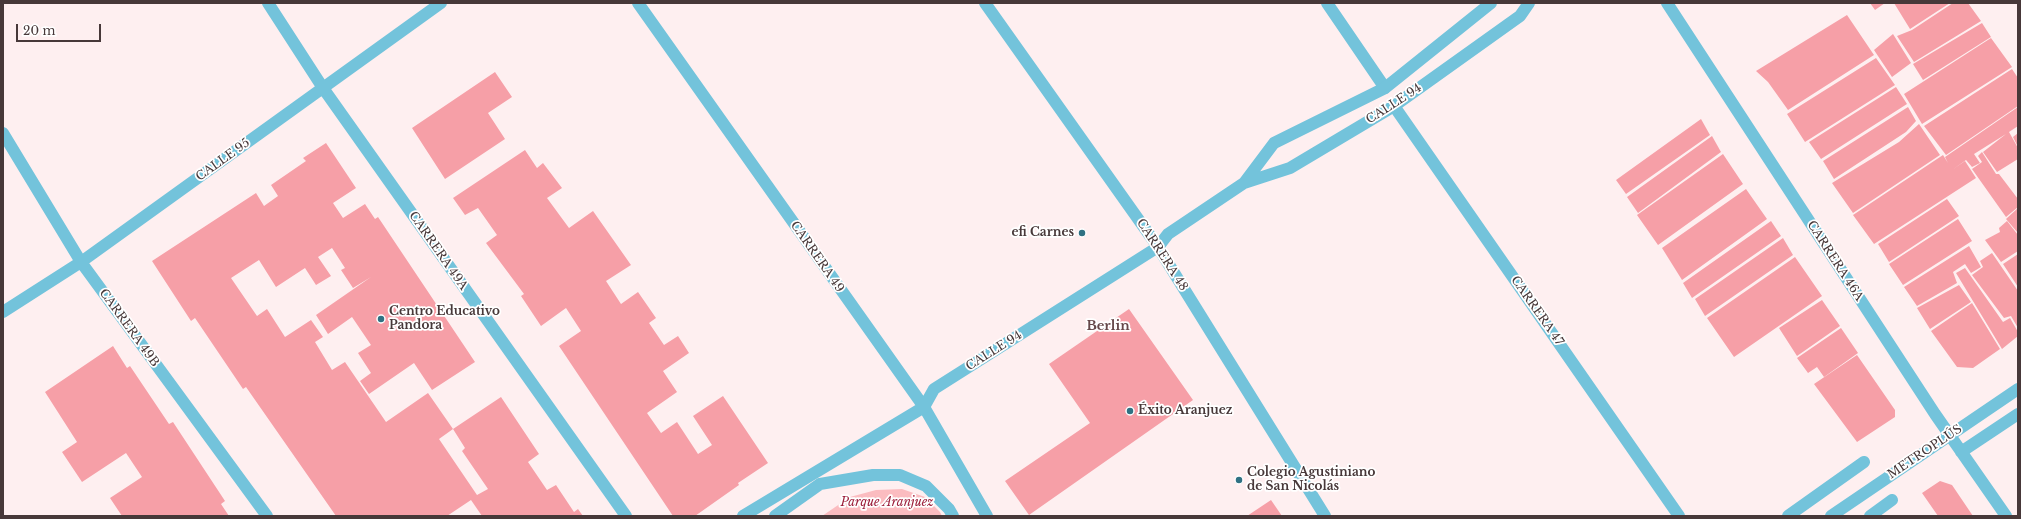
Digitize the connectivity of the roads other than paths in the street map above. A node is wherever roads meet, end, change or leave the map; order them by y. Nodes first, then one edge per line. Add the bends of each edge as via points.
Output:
1 (268, 3) edge
2 (441, 3) edge
3 (638, 3) edge
4 (985, 3) edge
5 (1326, 3) edge
6 (1491, 3) edge
7 (1529, 3) edge
8 (1667, 3) edge
9 (323, 88) junction
10 (1385, 88) junction
11 (1394, 106) junction
12 (3, 133) edge
13 (1244, 183) junction
14 (1158, 248) junction
15 (81, 262) junction
16 (3, 312) edge
17 (2018, 389) edge
18 (924, 407) junction
19 (2018, 414) edge
20 (1950, 436) junction
21 (1961, 452) junction
22 (1864, 462) dead end
23 (1892, 500) dead end
24 (267, 516) edge
25 (626, 516) edge
26 (743, 516) edge
27 (775, 516) edge
28 (953, 516) edge
29 (987, 516) edge
30 (1325, 516) edge
31 (1679, 516) edge
32 (1788, 516) edge
33 (1832, 516) edge
34 (1870, 516) edge
35 (2006, 516) edge

1 - 9 street, CARRERA 49A
2 - 9 street, CALLE 95
3 - 18 street, CARRERA 49
4 - 14 street, CARRERA 48
5 - 10 street
6 - 10 street, CALLE 94
7 - 11 street, CALLE 94 via 1520,16
8 - 20 street, CARRERA 46A
9 - 15 street, CALLE 95
9 - 25 street, CARRERA 49A
10 - 13 street, CALLE 94 via 1274,143
11 - 13 street, CALLE 94 via 1290,168
11 - 31 street, CARRERA 47
12 - 15 street, CARRERA 49B
13 - 14 street, CALLE 94 via 1168,234
14 - 18 street, CALLE 94 via 934,388
14 - 30 street, CARRERA 48
15 - 16 street, CALLE 95
15 - 24 street, CARRERA 49B
17 - 20 street, METROPLÚS
18 - 26 street
18 - 29 street, CARRERA 49
19 - 21 street
20 - 21 street, CARRERA 46A
20 - 33 street, METROPLÚS
21 - 35 street, CARRERA 46A
22 - 32 street
23 - 34 street
27 - 28 street via 820,484 873,475 900,475 926,486

